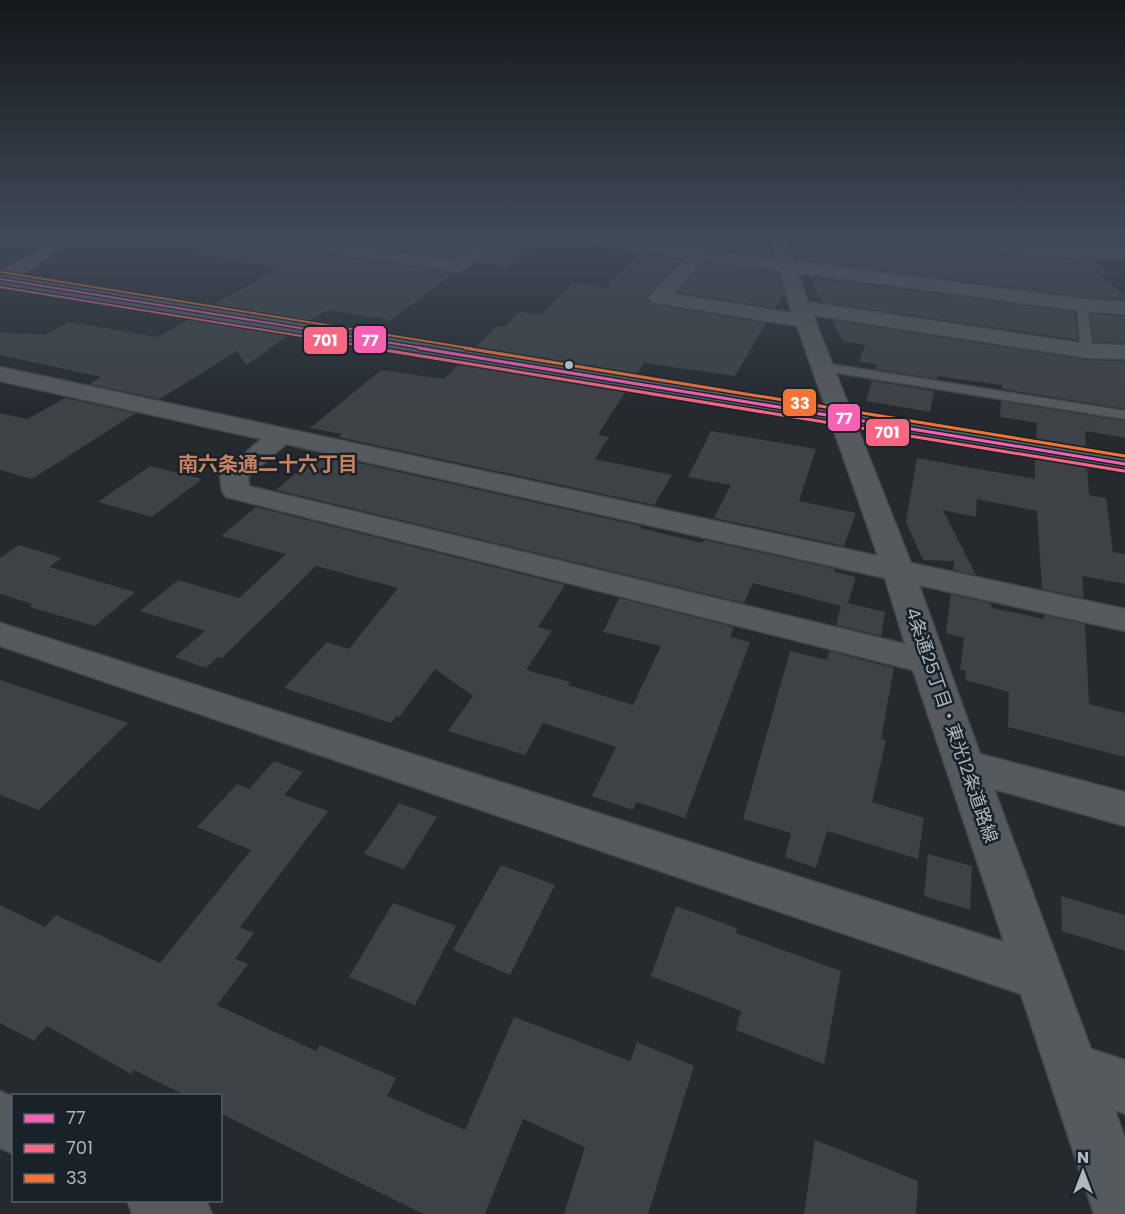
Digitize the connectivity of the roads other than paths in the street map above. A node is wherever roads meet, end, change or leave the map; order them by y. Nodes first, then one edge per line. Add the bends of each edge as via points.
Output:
1 (96, 295) edge
2 (662, 295) edge
3 (797, 295) edge
4 (1023, 295) edge
5 (1082, 305) junction
6 (1125, 308) edge
7 (804, 314) junction
8 (1087, 351) junction
9 (1125, 352) edge
10 (823, 368) junction
11 (5, 379) edge
12 (1125, 415) edge
13 (840, 416) junction
14 (282, 435) junction
15 (1125, 464) edge
16 (899, 572) junction
17 (1125, 620) edge
18 (0, 634) edge
19 (928, 662) junction
20 (966, 766) junction
21 (1125, 809) edge
22 (1042, 978) junction
23 (1073, 1069) junction
24 (1125, 1087) edge
25 (160, 1202) edge
26 (182, 1214) edge
27 (1124, 1214) edge

1 - 13 street
2 - 7 street via 659,298
3 - 7 street, 4条通25丁目・東光12条道路線
4 - 5 street
5 - 6 street
5 - 8 lane
7 - 8 street
7 - 10 street, 4条通25丁目・東光12条道路線
8 - 9 street
10 - 12 lane
10 - 13 street, 4条通25丁目・東光12条道路線
11 - 14 street
13 - 15 street
13 - 16 street, 4条通25丁目・東光12条道路線
14 - 16 street
14 - 19 street via 234,475 236,491
16 - 17 street
16 - 19 street, 4条通25丁目・東光12条道路線
18 - 22 street
19 - 20 street, 4条通25丁目・東光12条道路線
20 - 21 street
20 - 22 street, 4条通25丁目・東光12条道路線
22 - 23 street, 4条通25丁目・東光12条道路線
23 - 24 street
23 - 27 street, 4条通25丁目・東光12条道路線
25 - 26 street

